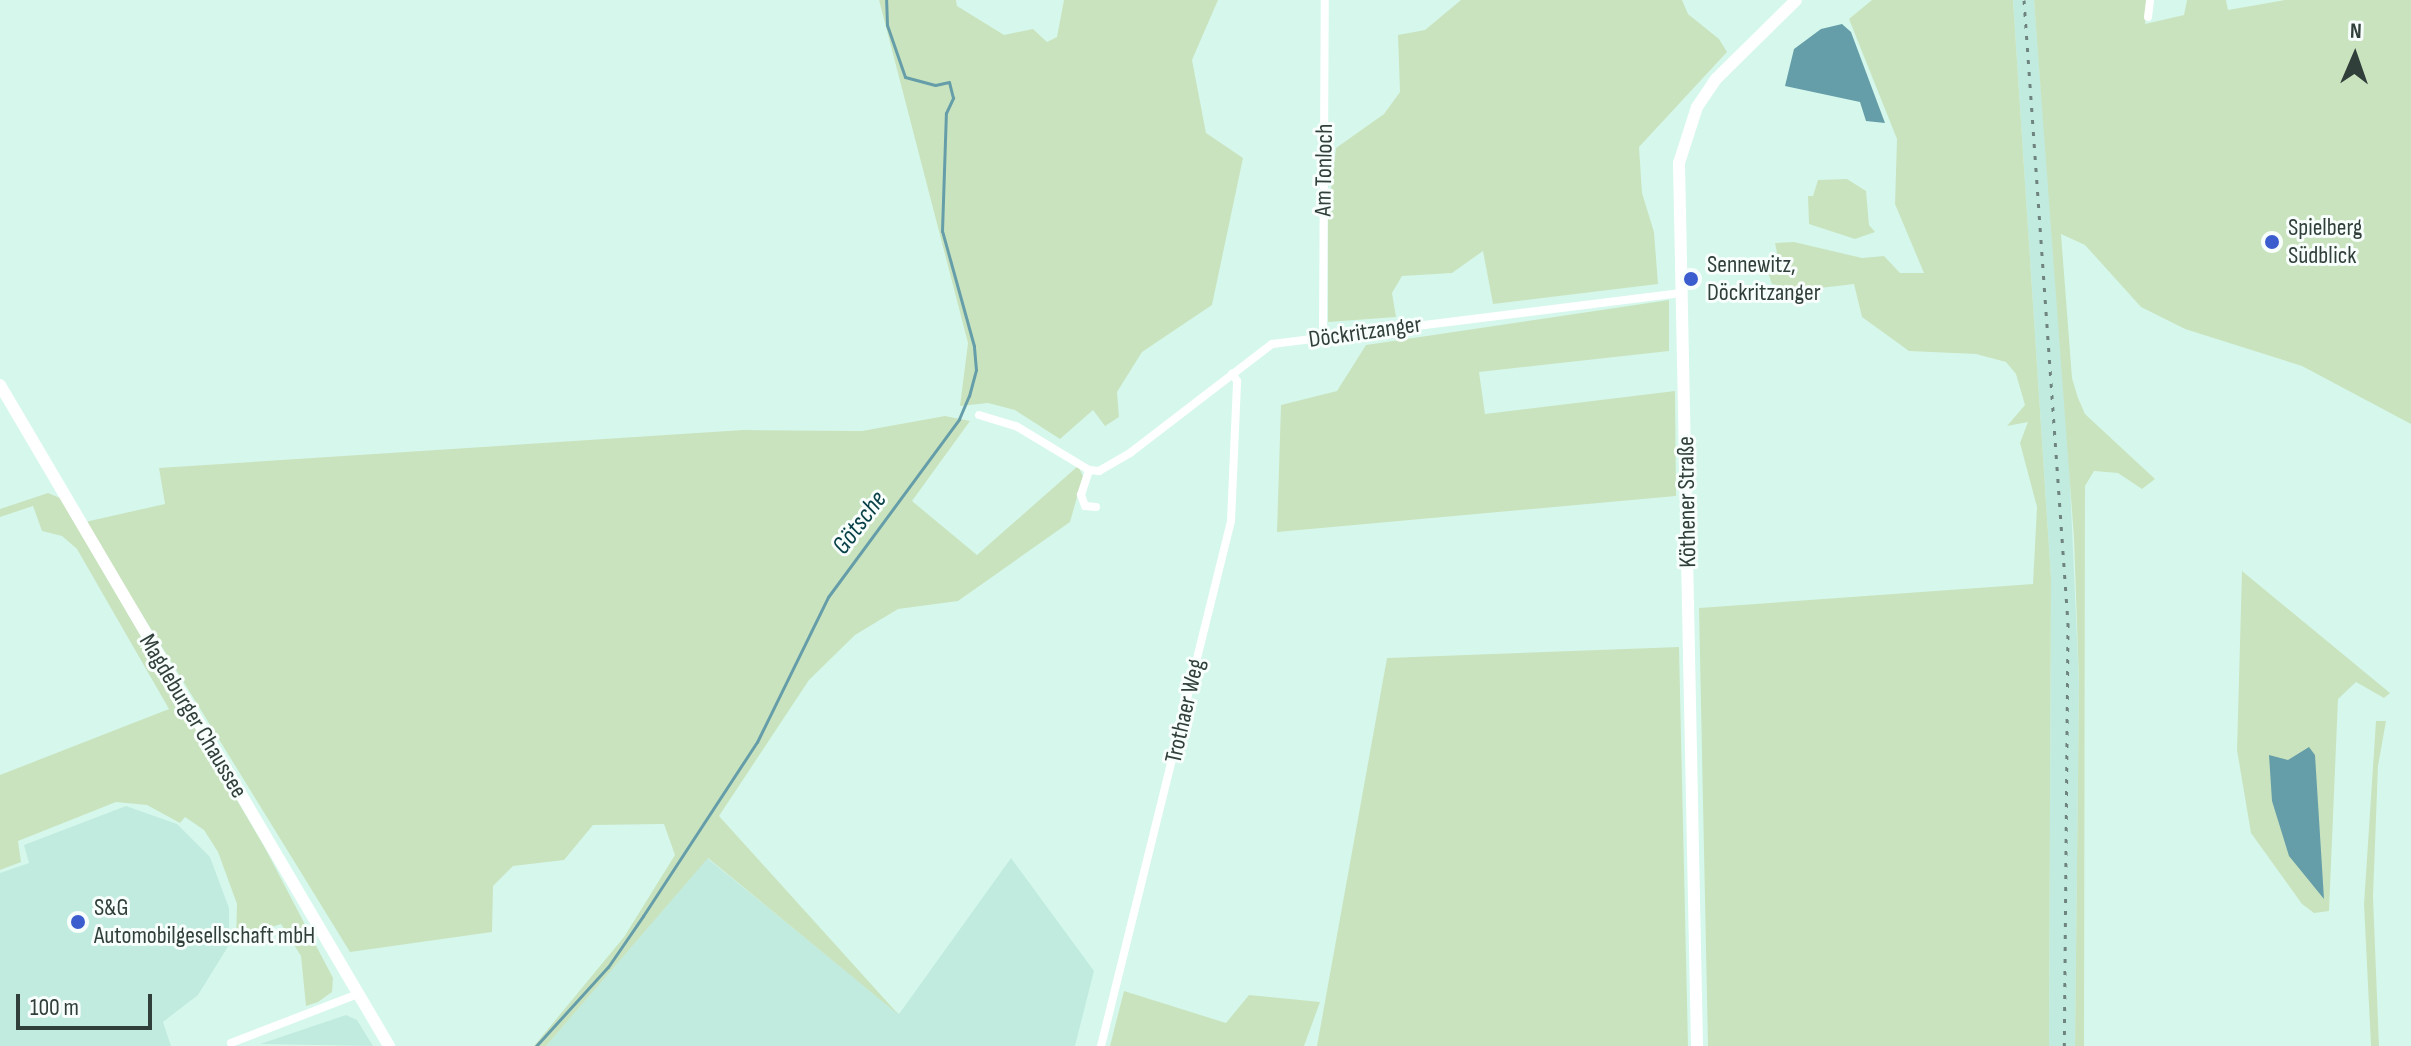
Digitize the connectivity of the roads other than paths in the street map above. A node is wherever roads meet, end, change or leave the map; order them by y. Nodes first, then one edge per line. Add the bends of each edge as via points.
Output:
1 (1325, 0) edge
2 (1796, 0) edge
3 (2150, 0) edge
4 (2148, 17) dead end
5 (1681, 293) junction
6 (1323, 339) junction
7 (1232, 373) junction
8 (0, 385) edge
9 (979, 415) dead end
10 (1089, 470) junction
11 (1096, 507) dead end
12 (358, 994) junction
13 (231, 1043) dead end
14 (389, 1046) edge
15 (1101, 1046) edge
16 (1697, 1046) edge

1 - 6 street, Am Tonloch
2 - 5 main road, Köthener Straße via 1716,79 1684,140 1678,197
3 - 4 street
5 - 6 street, Döckritzanger
5 - 16 main road, Köthener Straße
6 - 7 street, Döckritzanger via 1272,344
7 - 10 street, Döckritzanger via 1130,453 1099,471
7 - 15 street, Trothaer Weg via 1237,381 1237,425 1231,521
8 - 12 main road, Magdeburger Chaussee
9 - 10 street via 1016,426
10 - 11 street via 1081,495 1085,506
12 - 13 street
12 - 14 main road, Magdeburger Chaussee

